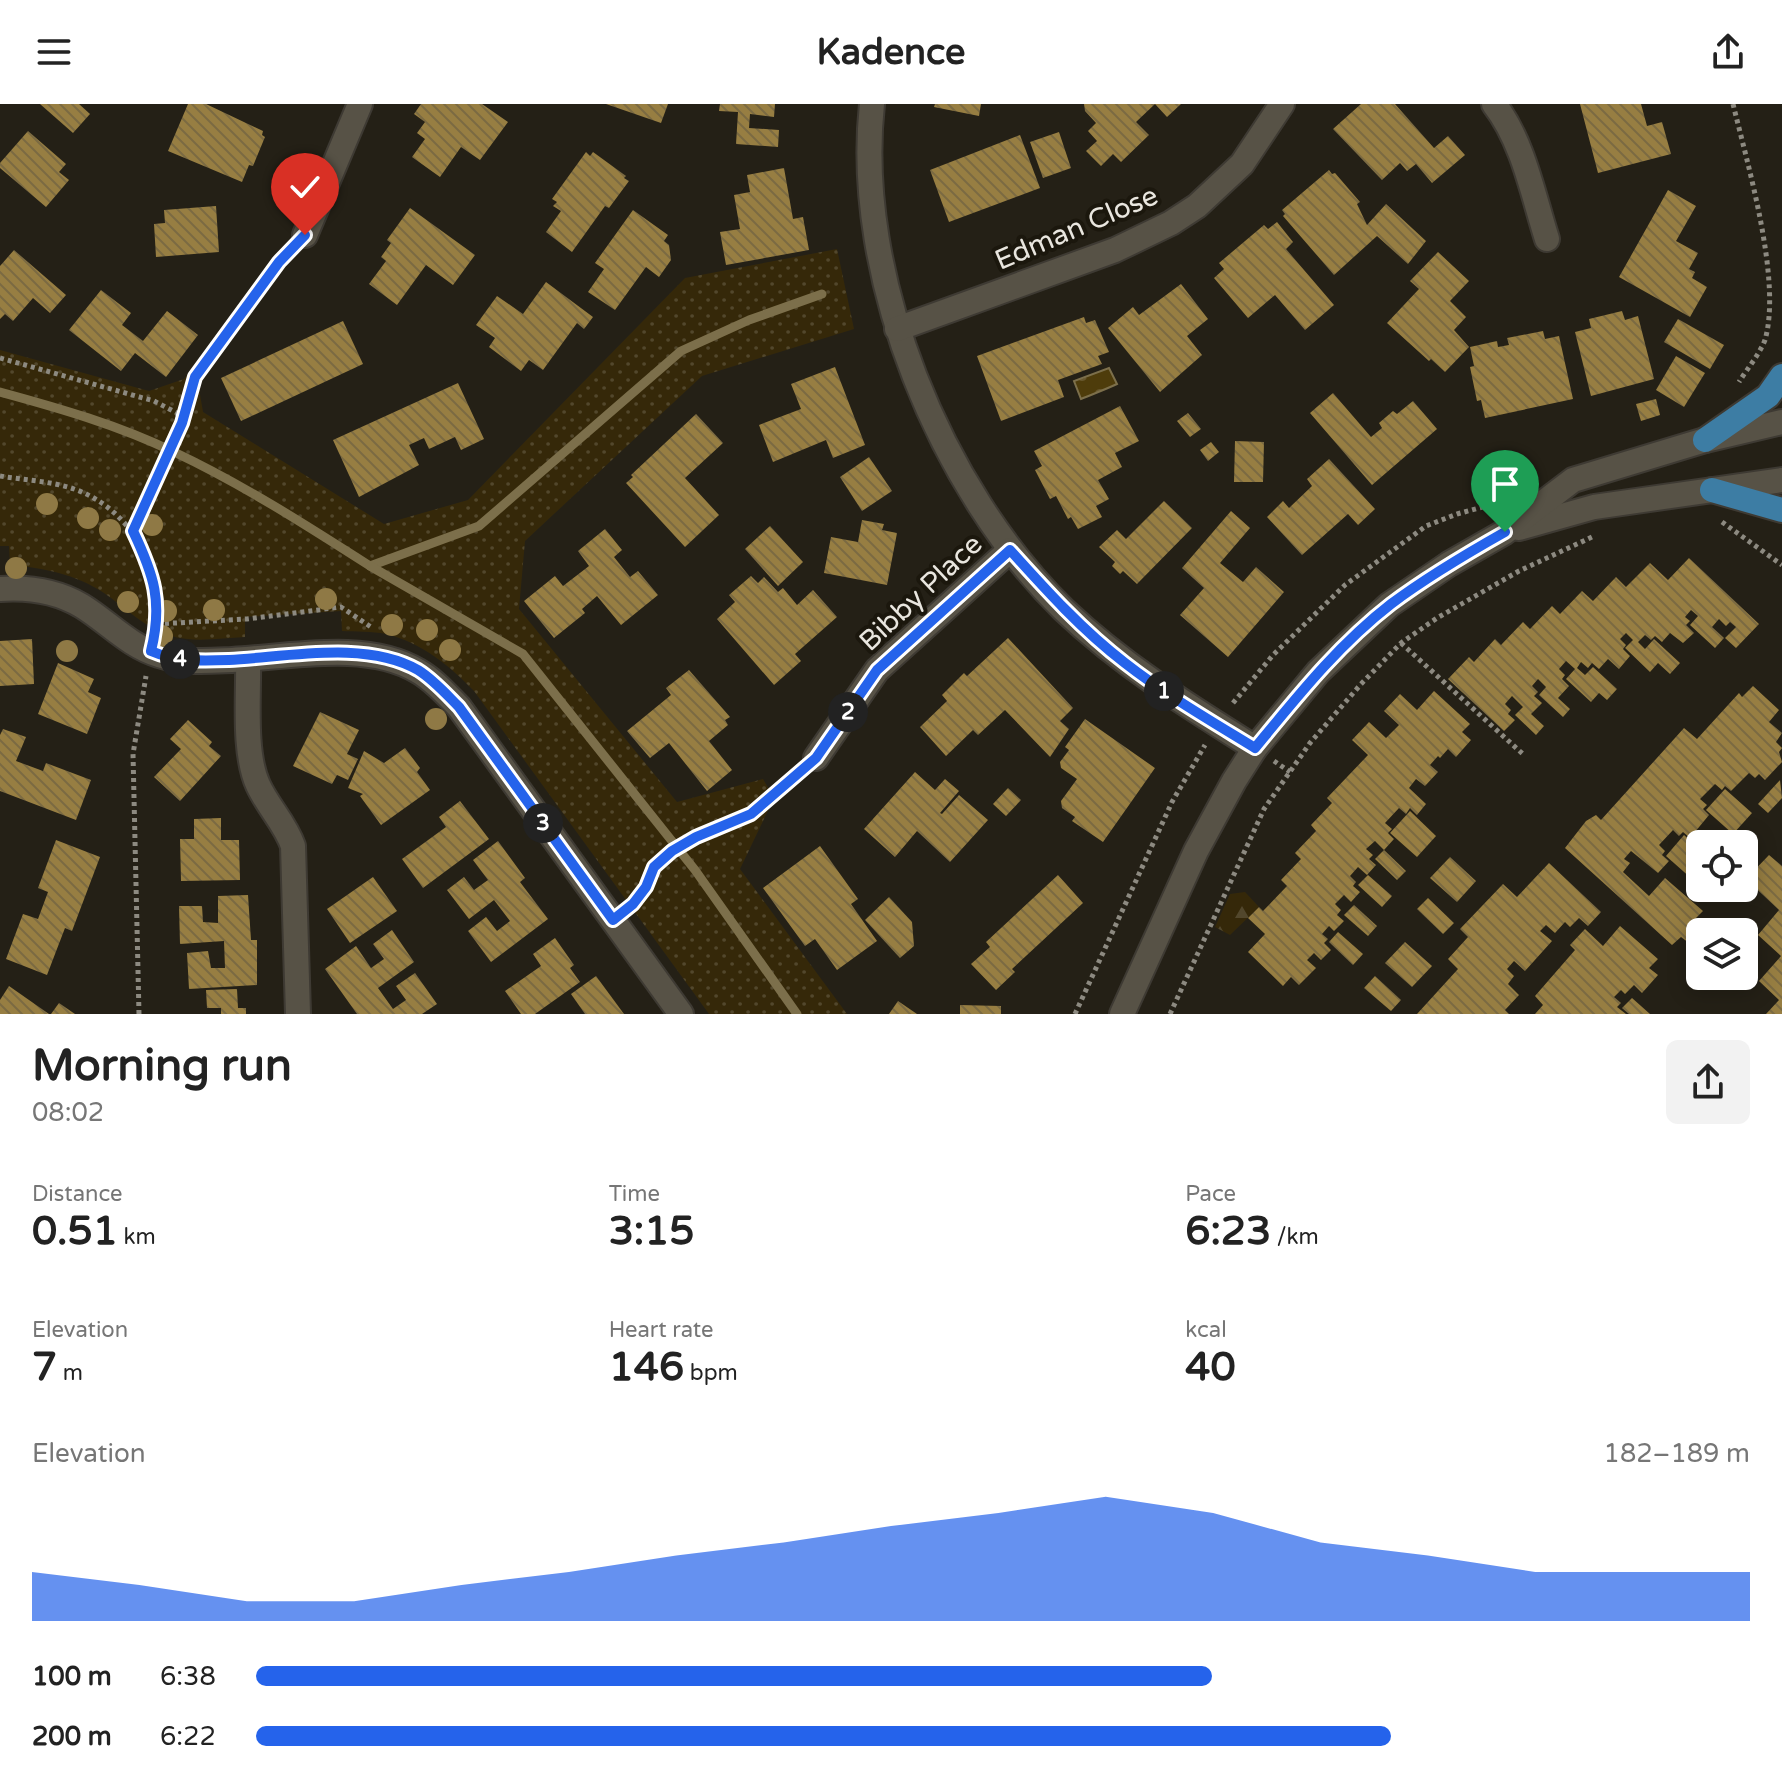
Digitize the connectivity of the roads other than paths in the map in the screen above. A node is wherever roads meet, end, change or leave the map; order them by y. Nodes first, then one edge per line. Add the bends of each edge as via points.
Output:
1 (360, 104) edge
2 (872, 104) edge
3 (1282, 104) edge
4 (1494, 104) edge
5 (305, 235) road end
6 (1547, 239) dead end
7 (897, 329) junction
8 (1782, 376) edge
9 (1782, 422) edge
10 (1705, 440) junction
11 (1782, 480) edge
12 (1712, 490) junction
13 (1782, 510) edge
14 (1505, 532) junction
15 (1010, 550) junction
16 (0, 589) edge
17 (248, 659) junction
18 (1255, 748) junction
19 (816, 758) road end
20 (298, 1014) edge
21 (681, 1014) edge
22 (1122, 1014) edge

1 - 5 street
2 - 7 street via 872,205
3 - 7 street, Edman Close via 1242,164 1171,223 1115,250
4 - 6 street via 1519,150
7 - 15 street via 944,443
8 - 10 main road via 1768,396
9 - 10 street
10 - 14 street via 1573,480
11 - 12 street
12 - 13 main road
12 - 14 street via 1594,507
14 - 18 street via 1389,605 1318,672
15 - 18 street via 1063,609 1123,662
15 - 19 street, Bibby Place via 877,670
16 - 17 street via 27,588 65,597 151,651 192,662
17 - 20 street via 251,756 258,785 293,846
17 - 21 street via 379,655 431,679 459,707
18 - 22 street via 1196,851

